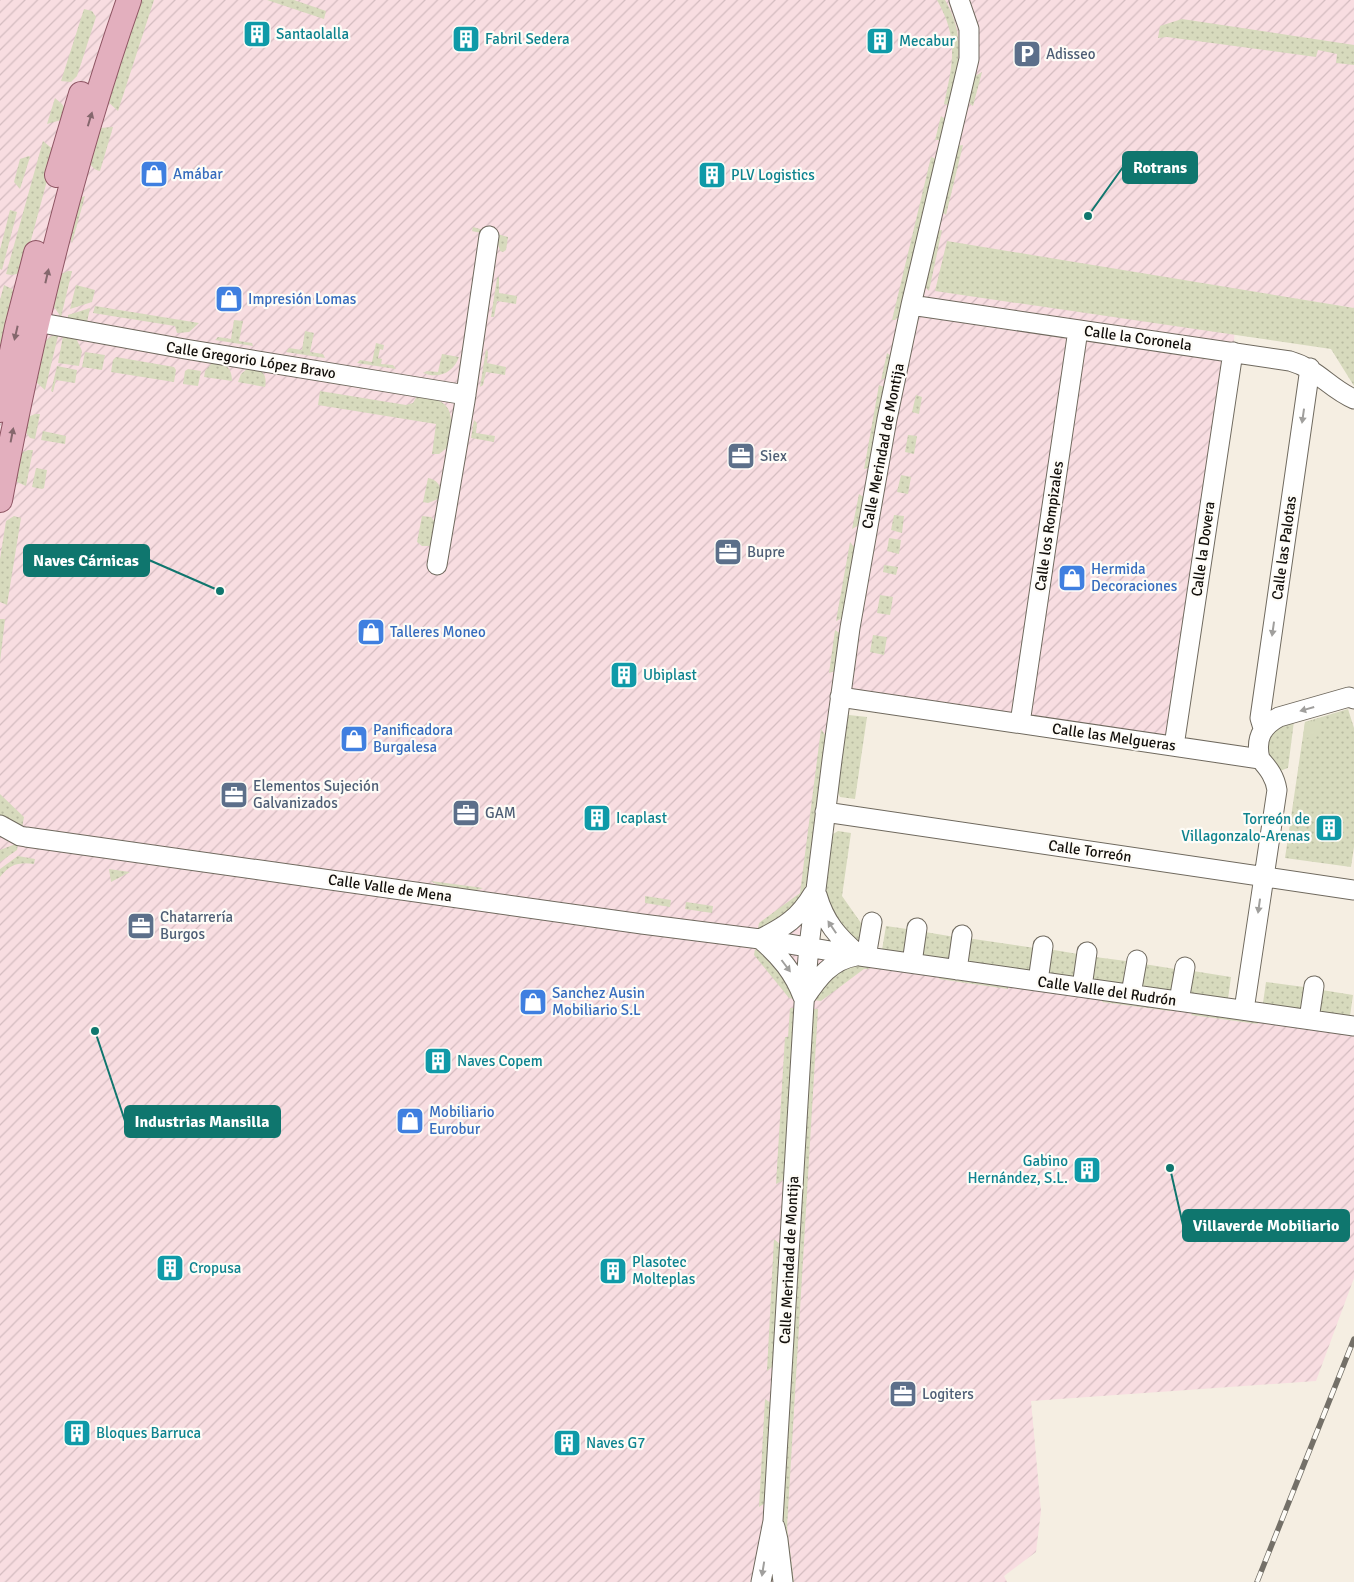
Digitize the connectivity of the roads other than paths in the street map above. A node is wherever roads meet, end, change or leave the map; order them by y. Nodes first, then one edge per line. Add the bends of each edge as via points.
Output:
1 (112, 0) edge
2 (129, 0) edge
3 (961, 4) edge
4 (489, 236) dead end
5 (911, 305) junction
6 (36, 322) junction
7 (1078, 330) junction
8 (1233, 352) junction
9 (1310, 368) junction
10 (466, 395) junction
11 (1354, 400) edge
12 (0, 410) edge
13 (0, 500) edge
14 (438, 565) dead end
15 (840, 697) junction
16 (1354, 699) edge
17 (1020, 723) junction
18 (1263, 728) junction
19 (1174, 746) junction
20 (1260, 759) junction
21 (825, 812) junction
22 (0, 825) edge
23 (20, 836) junction
24 (0, 841) edge
25 (1264, 877) junction
26 (816, 890) junction
27 (1354, 890) edge
28 (872, 922) dead end
29 (917, 928) dead end
30 (962, 935) dead end
31 (760, 939) junction
32 (809, 946) junction
33 (1043, 946) dead end
34 (1087, 952) dead end
35 (863, 956) junction
36 (1137, 960) dead end
37 (912, 963) junction
38 (1185, 967) dead end
39 (957, 970) junction
40 (1038, 981) junction
41 (1314, 986) dead end
42 (1082, 987) junction
43 (1131, 994) junction
44 (804, 999) junction
45 (1180, 1001) junction
46 (1244, 1010) junction
47 (1309, 1019) junction
48 (1354, 1026) edge
49 (773, 1522) junction
50 (761, 1582) edge
51 (783, 1582) edge

1 -> 12 main road via 52,193
6 -> 2 main road via 73,178
3 - 5 street, Calle Merindad de Montija via 969,29 969,59
4 - 10 street
5 - 7 street, Calle la Coronela
5 - 15 street, Calle Merindad de Montija via 884,437
6 - 10 street, Calle Gregorio López Bravo
13 -> 6 main road
7 - 8 street, Calle la Coronela
7 - 17 street, Calle los Rompizales
8 - 9 street, Calle la Coronela via 1290,361
8 - 19 street, Calle la Dovera
9 - 11 street, Calle la Coronela
9 -> 18 street, Calle las Palotas via 1260,718
10 - 14 street
15 - 17 street, Calle las Melgueras
15 - 21 street, Calle Merindad de Montija
16 -> 18 street via 1348,697 1279,717
17 - 19 street, Calle las Melgueras
18 - 20 street via 1258,749
19 - 20 street, Calle las Melgueras
20 - 25 street via 1275,780 1277,790
21 - 25 street, Calle Torreón
21 - 26 street, Calle Merindad de Montija
22 - 23 street, Calle Valle de Mena
23 - 24 street, Calle Valle de Mena
23 - 31 street, Calle Valle de Mena
25 - 27 street, Calle Torreón
25 -> 46 street
26 - 31 street via 799,915
26 - 32 street, Calle Merindad de Montija
35 -> 26 street, Calle Merindad de Montija via 833,931 820,907
28 - 35 street
29 - 37 street
30 - 39 street
31 - 32 street, Calle Valle de Mena
31 -> 44 street, Calle Merindad de Montija via 785,963
32 - 35 street, Calle Valle del Rudrón
32 - 44 street, Calle Merindad de Montija
33 - 40 street
34 - 42 street
35 - 37 street, Calle Valle del Rudrón
35 - 44 street, Calle Valle del Rudrón via 839,960 817,980
36 - 43 street
37 - 39 street, Calle Valle del Rudrón
38 - 45 street
39 - 40 street, Calle Valle del Rudrón
40 - 42 street, Calle Valle del Rudrón
41 - 47 street
42 - 43 street, Calle Valle del Rudrón
43 - 45 street, Calle Valle del Rudrón
44 - 49 street, Calle Merindad de Montija
45 - 46 street, Calle Valle del Rudrón
46 - 47 street, Calle Valle del Rudrón
47 - 48 street, Calle Valle del Rudrón
49 -> 50 street, Calle Merindad de Montija
49 - 51 street, Calle Merindad de Montija

